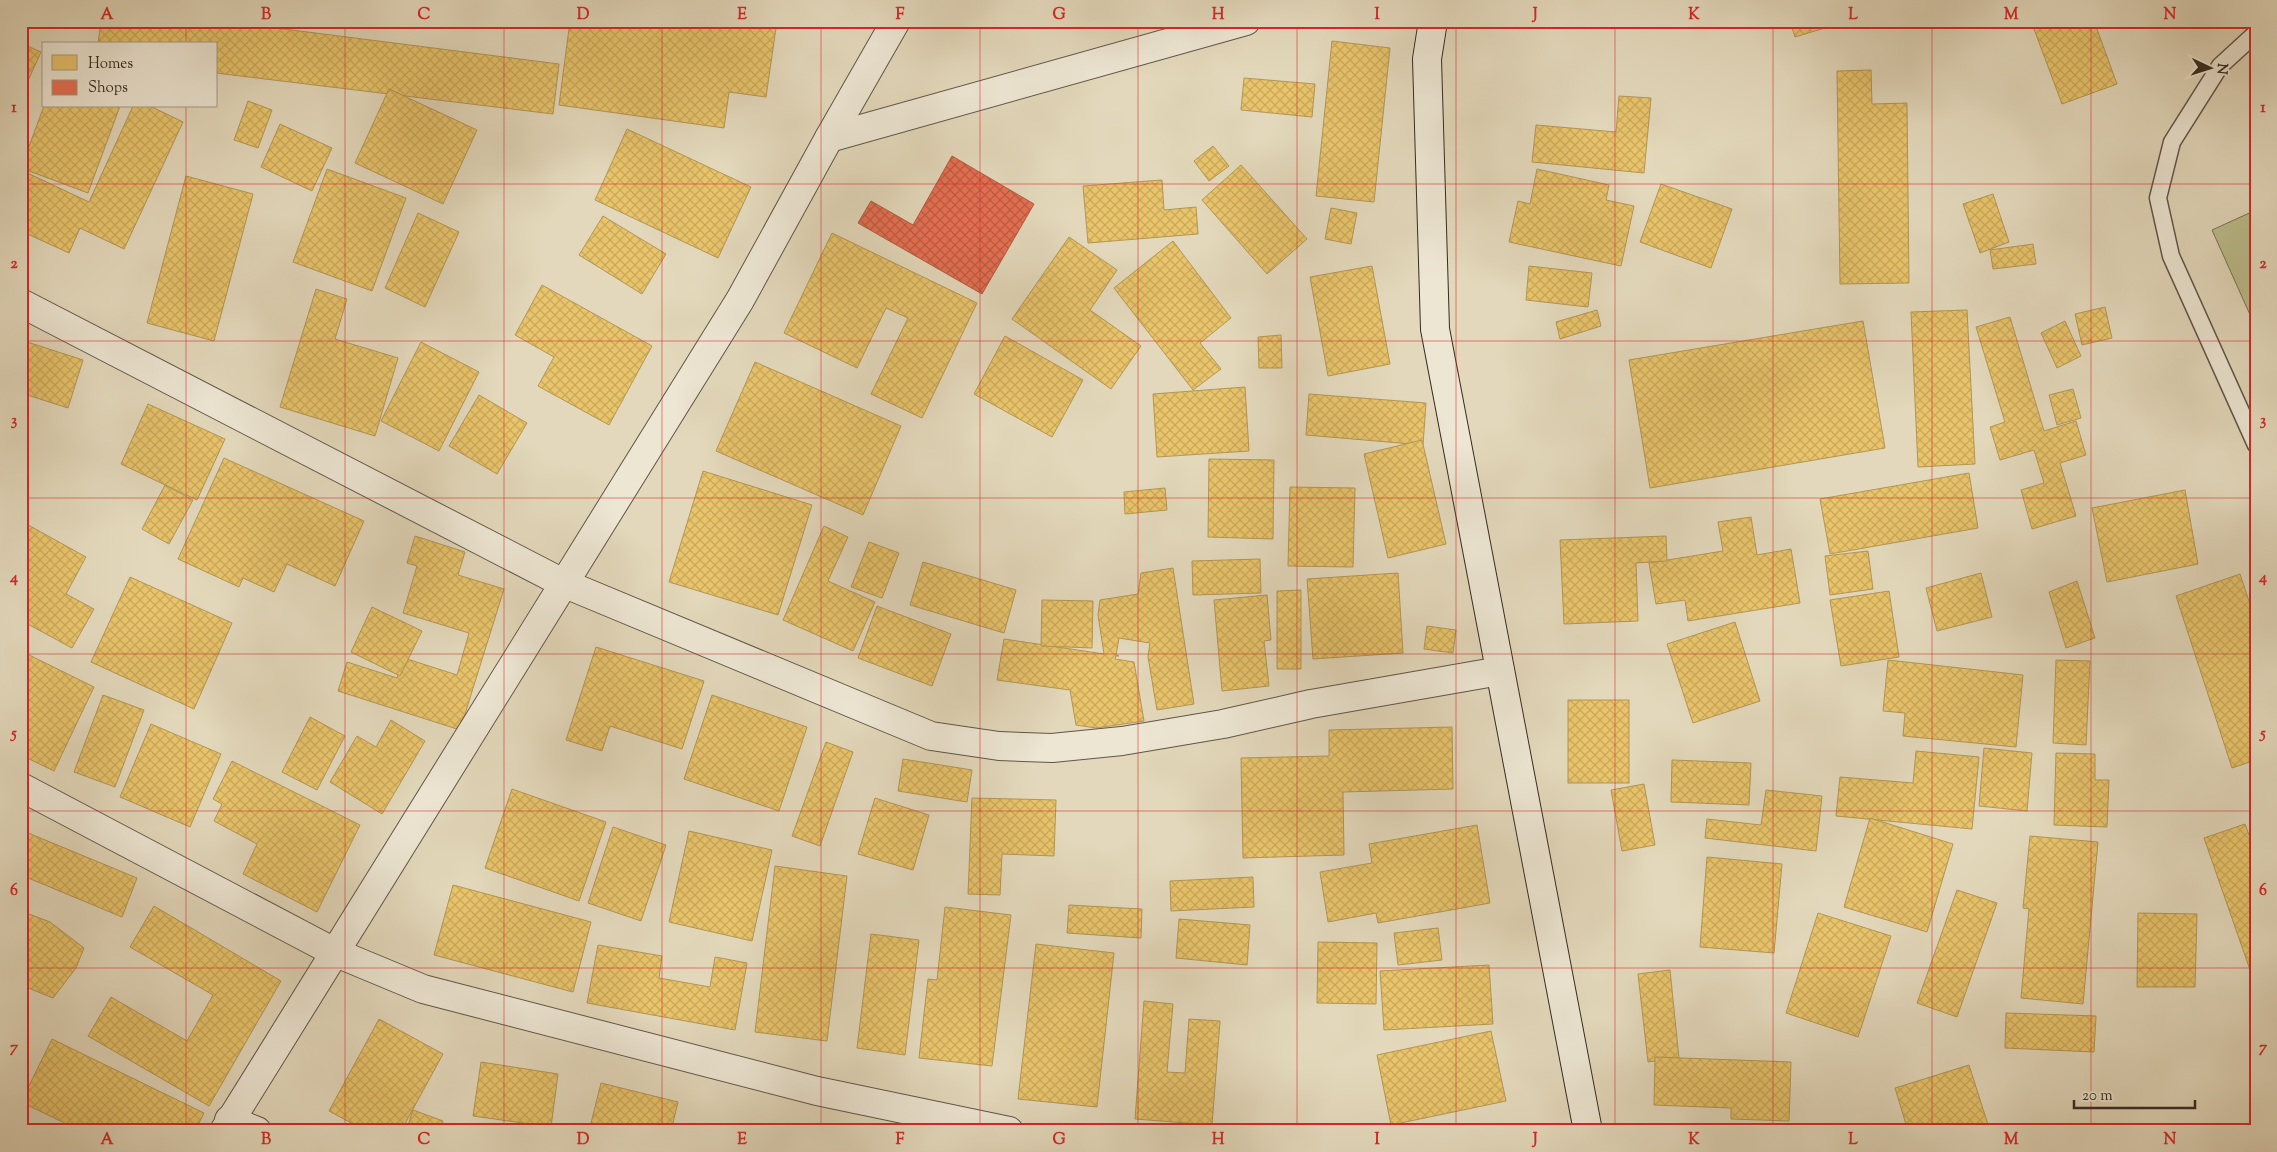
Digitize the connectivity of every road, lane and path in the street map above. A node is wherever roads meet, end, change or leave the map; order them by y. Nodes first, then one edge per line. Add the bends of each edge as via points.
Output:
1 (896, 21) edge
2 (1246, 21) edge
3 (1434, 21) edge
4 (2256, 33) edge
5 (829, 138) junction
6 (21, 303) edge
7 (2256, 445) edge
8 (563, 583) junction
9 (1500, 671) junction
10 (21, 787) edge
11 (334, 952) junction
12 (227, 1125) edge
13 (257, 1131) edge
14 (1009, 1131) edge
15 (1588, 1131) edge

1 - 5 street
2 - 5 street
3 - 9 street via 1428,59 1435,330
4 - 7 lane via 2220,66 2172,142 2158,198 2171,256
5 - 8 street via 740,300
6 - 8 street
8 - 9 street via 931,736 1000,746 1052,748 1122,741
8 - 11 street
9 - 15 street
10 - 11 street
11 - 12 street
11 - 14 street via 423,989 818,1091
12 - 13 street

